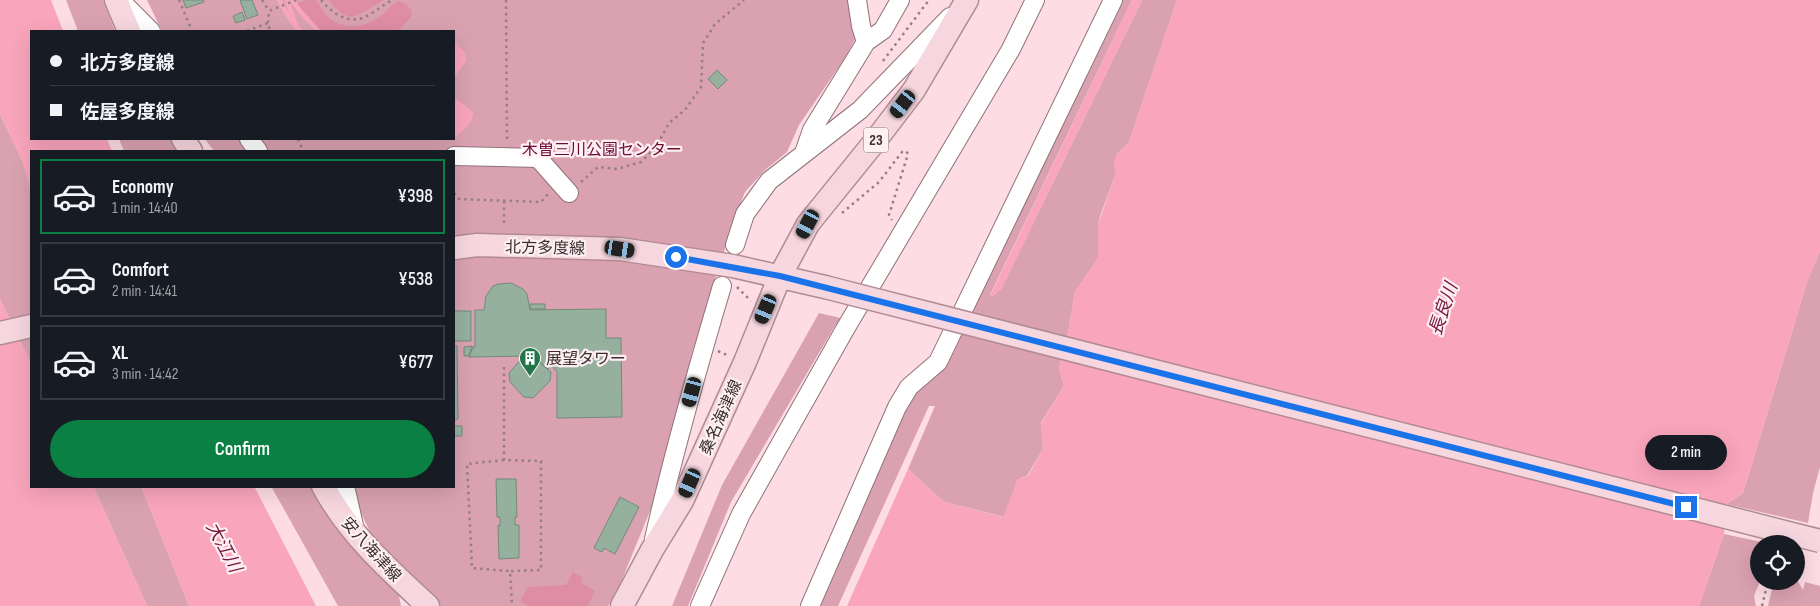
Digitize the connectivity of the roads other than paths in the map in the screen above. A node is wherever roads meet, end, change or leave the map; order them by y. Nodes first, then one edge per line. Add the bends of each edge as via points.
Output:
1 (116, 0) edge
2 (120, 0) edge
3 (857, 0) edge
4 (900, 0) edge
5 (966, 0) edge
6 (1035, 0) edge
7 (1113, 0) edge
8 (129, 30) edge
9 (150, 30) edge
10 (866, 42) junction
11 (804, 153) junction
12 (455, 156) edge
13 (564, 187) road end
14 (735, 245) dead end
15 (455, 248) edge
16 (780, 276) junction
17 (729, 285) road end
18 (30, 326) edge
19 (0, 333) edge
20 (324, 488) edge
21 (345, 488) edge
22 (356, 533) junction
23 (1820, 541) edge
24 (652, 550) junction
25 (428, 606) edge
26 (622, 606) edge
27 (700, 606) edge
28 (810, 606) edge

1 - 8 main road
2 - 9 street
3 - 10 street
4 - 10 street via 883,30
5 - 11 street via 860,110
5 - 16 main road, 23 via 914,90 808,224
6 - 27 street via 1011,49 844,331 741,514
7 - 28 street via 938,362 908,386
10 - 11 street via 812,130
11 - 14 street via 769,181 745,214
12 - 13 street via 538,158
15 - 16 main road, 北方多度線 via 477,245 620,249
16 - 23 main road, 北方多度線, bridge
16 - 24 main road, 桑名海津線 via 682,500
17 - 24 street via 705,346
18 - 19 main road
20 - 22 main road, 安八海津線
21 - 22 street
22 - 25 main road, 安八海津線 via 387,568
24 - 26 main road, 桑名海津線

